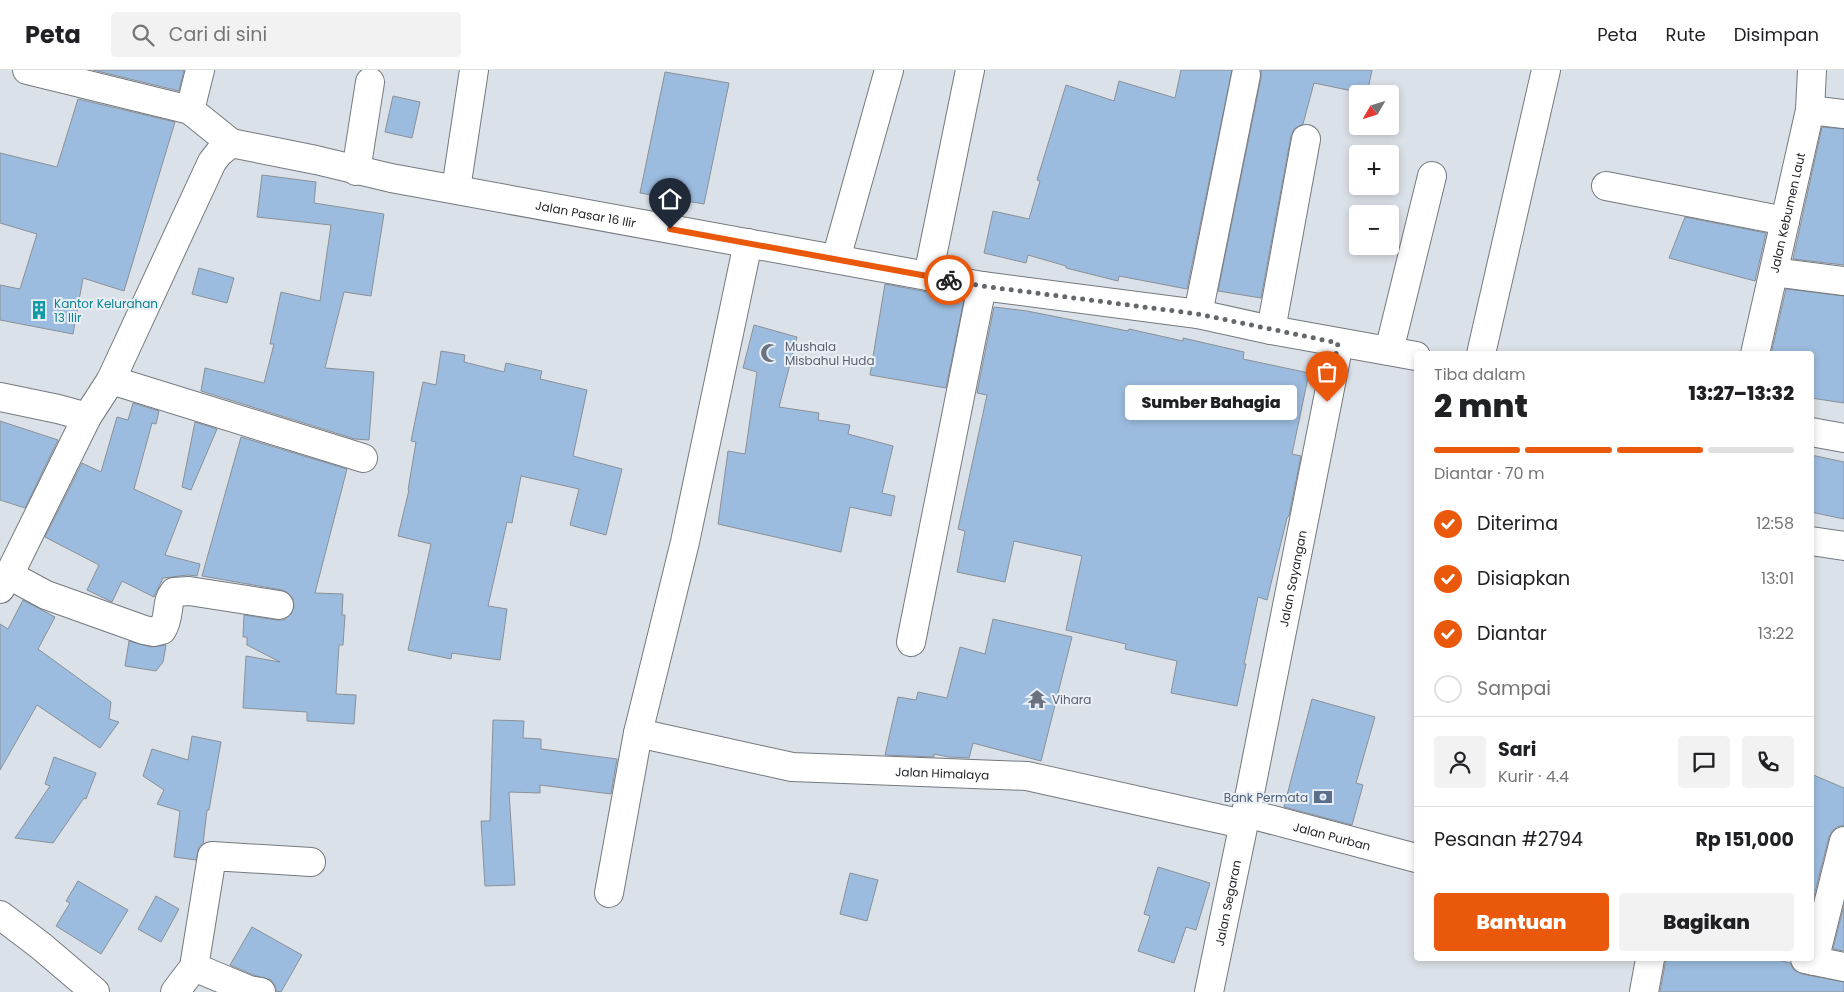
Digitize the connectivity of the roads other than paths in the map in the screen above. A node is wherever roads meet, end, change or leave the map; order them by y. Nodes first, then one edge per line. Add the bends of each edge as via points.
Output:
1 (27, 70) edge
2 (200, 70) edge
3 (474, 70) edge
4 (889, 70) edge
5 (970, 70) edge
6 (1546, 70) edge
7 (1812, 70) edge
8 (1246, 75) dead end
9 (370, 82) dead end
10 (190, 110) junction
11 (1810, 110) junction
12 (1844, 114) edge
13 (1306, 138) dead end
14 (231, 143) junction
15 (356, 171) junction
16 (1432, 176) dead end
17 (1606, 186) dead end
18 (446, 187) junction
19 (1785, 221) junction
20 (748, 243) junction
21 (836, 260) junction
22 (1774, 272) junction
23 (928, 276) junction
24 (1844, 281) edge
25 (982, 286) junction
26 (1198, 314) junction
27 (1271, 330) junction
28 (1338, 343) junction
29 (1389, 351) junction
30 (1482, 351) edge
31 (1756, 351) edge
32 (1414, 356) edge
33 (111, 380) junction
34 (0, 397) edge
35 (87, 417) junction
36 (1814, 433) edge
37 (1844, 438) edge
38 (363, 458) dead end
39 (1814, 541) edge
40 (1844, 546) edge
41 (4, 582) edge
42 (279, 605) dead end
43 (911, 642) dead end
44 (638, 733) junction
45 (1245, 819) junction
46 (1844, 841) edge
47 (1414, 858) edge
48 (311, 862) dead end
49 (609, 893) dead end
50 (0, 915) edge
51 (1814, 946) edge
52 (1650, 961) edge
53 (1814, 961) edge
54 (194, 967) junction
55 (1844, 967) edge
56 (95, 992) edge
57 (175, 992) edge
58 (260, 992) edge
59 (1209, 992) edge
60 (1644, 992) edge

1 - 10 street
2 - 10 street
3 - 18 street
4 - 21 street
5 - 23 street
6 - 30 street
7 - 11 street, Jalan Kebumen Laut
8 - 26 street
9 - 15 street
10 - 14 street
11 - 12 street
11 - 19 street, Jalan Kebumen Laut
13 - 27 street
14 - 15 street, Jalan Pasar 16 Ilir
14 - 33 street via 212,162
15 - 18 street, Jalan Pasar 16 Ilir
16 - 29 street
17 - 19 street
18 - 20 street, Jalan Pasar 16 Ilir
19 - 22 street, Jalan Kebumen Laut
20 - 21 street, Jalan Pasar 16 Ilir
20 - 44 street via 685,542
21 - 23 street, Jalan Pasar 16 Ilir
22 - 24 street
22 - 31 street, Jalan Kebumen Laut
23 - 25 street, Jalan Pasar 16 Ilir
25 - 26 street, Jalan Pasar 16 Ilir
25 - 43 street
26 - 27 street, Jalan Pasar 16 Ilir
27 - 28 street, Jalan Pasar 16 Ilir
28 - 29 street, Jalan Pasar 16 Ilir
28 - 45 street, Jalan Sayangan
29 - 32 street, Jalan Pasar 16 Ilir
33 - 35 street
33 - 38 street
34 - 35 street
35 - 41 street
36 - 37 street
39 - 40 street
41 - 42 street via 154,632 162,630 168,621 170,597 174,592 189,591
44 - 45 street, Jalan Himalaya via 792,767 1027,776
44 - 49 street
45 - 47 street, Jalan Purban
45 - 59 street, Jalan Segaran
46 - 51 street
48 - 54 street via 212,856
50 - 56 street
52 - 60 street
53 - 55 street
54 - 57 street
54 - 58 street

